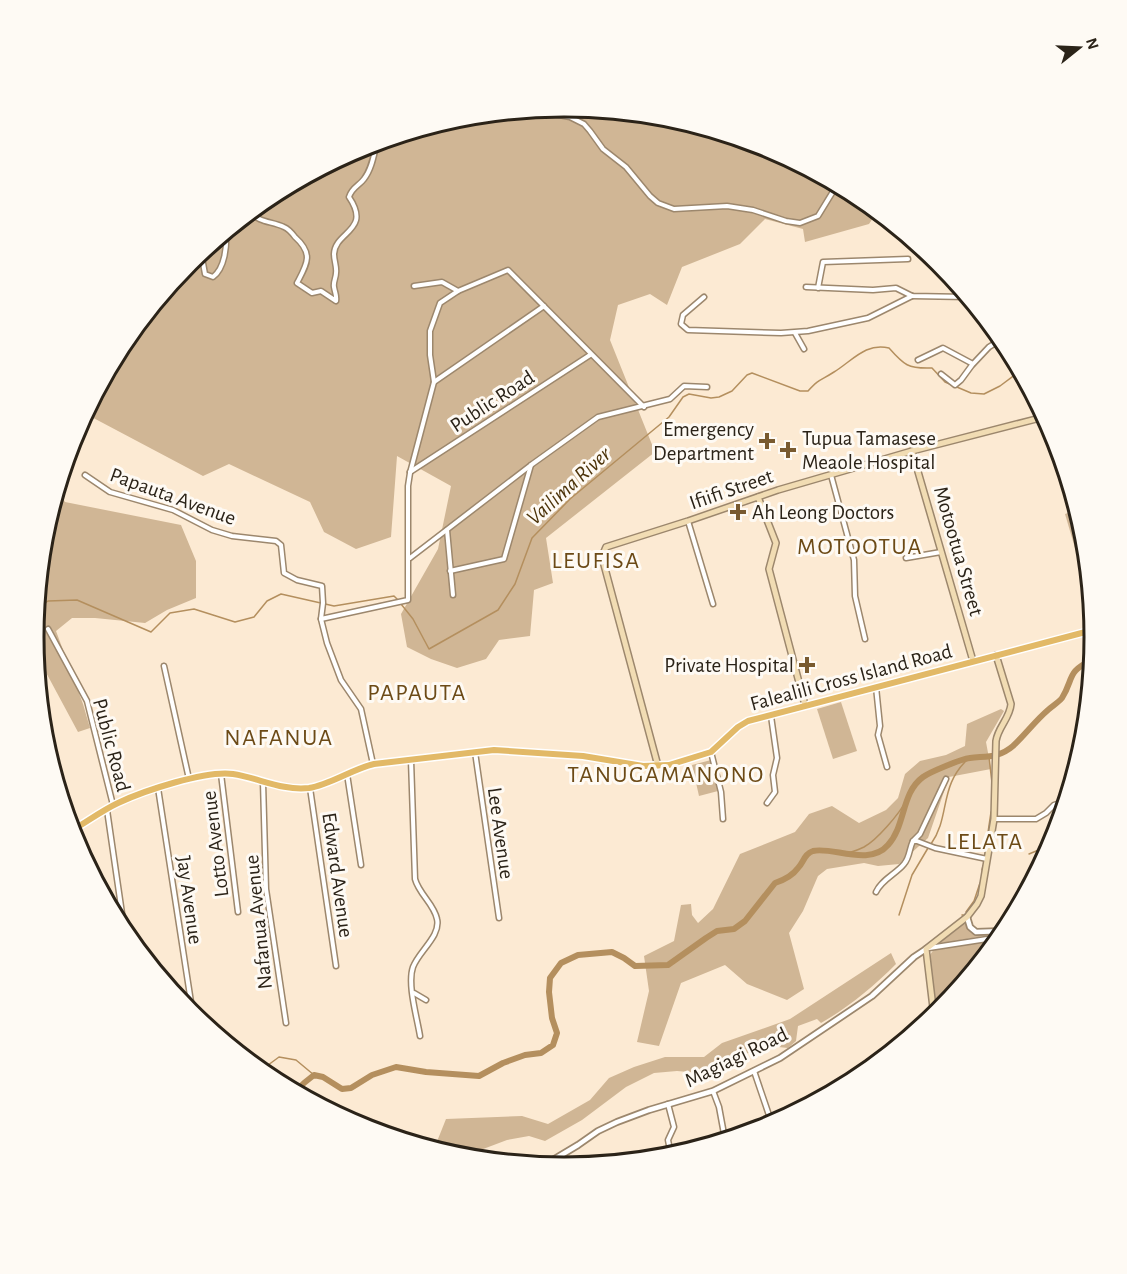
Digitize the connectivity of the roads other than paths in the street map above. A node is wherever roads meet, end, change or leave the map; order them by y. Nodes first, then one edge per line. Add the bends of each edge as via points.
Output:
1 (570, 117) edge
2 (374, 153) edge
3 (832, 192) edge
4 (256, 218) edge
5 (225, 242) edge
6 (908, 259) dead end
7 (203, 263) edge
8 (414, 286) dead end
9 (806, 287) dead end
10 (818, 288) junction
11 (458, 291) junction
12 (912, 296) junction
13 (704, 297) dead end
14 (956, 297) edge
15 (544, 306) junction
16 (795, 333) junction
17 (993, 344) edge
18 (804, 349) dead end
19 (590, 355) junction
20 (918, 360) dead end
21 (973, 364) junction
22 (941, 374) dead end
23 (435, 382) junction
24 (707, 387) dead end
25 (644, 407) junction
26 (1036, 419) edge
27 (912, 451) junction
28 (531, 465) junction
29 (410, 473) junction
30 (85, 475) dead end
31 (831, 475) junction
32 (758, 497) junction
33 (688, 521) junction
34 (447, 529) junction
35 (943, 552) junction
36 (409, 558) junction
37 (906, 558) dead end
38 (450, 571) junction
39 (453, 595) dead end
40 (713, 604) dead end
41 (321, 619) junction
42 (48, 629) dead end
43 (1084, 632) edge
44 (865, 639) dead end
45 (996, 655) junction
46 (973, 661) junction
47 (164, 666) dead end
48 (876, 687) junction
49 (805, 705) junction
50 (771, 715) junction
51 (711, 752) junction
52 (475, 753) junction
53 (411, 760) junction
54 (374, 764) junction
55 (658, 766) junction
56 (887, 767) dead end
57 (221, 773) junction
58 (346, 773) junction
59 (189, 779) junction
60 (946, 779) dead end
61 (263, 782) junction
62 (158, 788) junction
63 (310, 788) junction
64 (767, 803) dead end
65 (1056, 804) edge
66 (110, 807) junction
67 (723, 819) dead end
68 (994, 819) junction
69 (79, 826) edge
70 (913, 841) junction
71 (988, 860) junction
72 (361, 865) dead end
73 (876, 892) dead end
74 (122, 912) edge
75 (238, 912) dead end
76 (967, 917) junction
77 (499, 918) dead end
78 (992, 931) edge
79 (987, 939) edge
80 (926, 949) junction
81 (336, 966) dead end
82 (413, 993) junction
83 (190, 999) edge
84 (426, 1000) dead end
85 (932, 1003) edge
86 (286, 1023) dead end
87 (420, 1036) dead end
88 (753, 1070) junction
89 (713, 1091) junction
90 (668, 1104) junction
91 (769, 1114) edge
92 (723, 1131) edge
93 (669, 1146) dead end
94 (558, 1157) edge

1 - 3 street via 584,124 650,196 674,209 727,206 800,223 818,216
2 - 4 street via 364,180 353,187 349,197 355,205 356,220 336,245 336,301 297,283 307,262 300,240 286,228
5 - 7 street via 219,273 213,277 205,274
6 - 10 street via 822,262
8 - 11 street via 442,282
9 - 10 street
10 - 12 street via 896,288
11 - 15 street, Public Road via 508,270
11 - 23 street, Public Road via 440,303 430,331
12 - 14 street
12 - 16 street via 861,320
13 - 16 street via 683,315 681,324 688,330
15 - 19 street, Public Road
15 - 23 street
16 - 18 street
17 - 21 street
19 - 25 street, Public Road
19 - 29 street, Public Road
20 - 21 street via 943,348
21 - 22 street via 954,385
23 - 29 street, Public Road
24 - 25 street via 684,386 670,399
25 - 28 street via 598,417
26 - 27 main road, Ifiifi Street
27 - 31 main road, Ifiifi Street
27 - 35 main road, Motootua Street
28 - 34 street
28 - 38 street via 504,559
29 - 36 street, Public Road
30 - 41 street, Papauta Avenue via 110,492 173,510 212,530 276,541 283,551 284,573 321,586
31 - 32 main road, Ifiifi Street
31 - 44 street via 854,560 855,596
32 - 33 main road, Ifiifi Street
32 - 49 main road via 776,543 769,569
33 - 40 street
33 - 55 main road, Ifiifi Street via 604,550 604,566
34 - 36 street
34 - 38 street
35 - 37 street
35 - 46 main road, Motootua Street
36 - 41 street, Public Road via 408,600
38 - 39 street
41 - 54 street, Papauta Avenue via 341,680 361,709
42 - 66 street, Public Road via 87,701
43 - 45 main road, Falealili Cross Island Road
45 - 46 main road, Falealili Cross Island Road
45 - 68 main road via 1011,704 997,735
46 - 48 main road, Falealili Cross Island Road
47 - 59 street
48 - 49 main road, Falealili Cross Island Road
48 - 56 street via 879,735
49 - 50 main road, Falealili Cross Island Road
50 - 51 main road, Falealili Cross Island Road via 742,724
50 - 64 street via 777,758 773,775 776,792
51 - 55 main road, Falealili Cross Island Road
51 - 67 street via 722,792
52 - 53 main road, Falealili Cross Island Road
52 - 55 main road, Falealili Cross Island Road via 494,750 583,756
52 - 77 street, Lee Avenue
53 - 54 main road, Falealili Cross Island Road
53 - 82 street via 415,879 438,926 412,969
54 - 58 main road, Falealili Cross Island Road
57 - 59 main road, Falealili Cross Island Road
57 - 61 main road, Falealili Cross Island Road
57 - 75 street, Lotto Avenue
58 - 63 main road, Falealili Cross Island Road
58 - 72 street
59 - 62 main road, Falealili Cross Island Road
60 - 70 street
61 - 63 main road, Falealili Cross Island Road
61 - 86 street, Nafanua Avenue via 266,889
62 - 66 main road, Falealili Cross Island Road
62 - 83 street, Jay Avenue
63 - 81 street, Edward Avenue
65 - 68 street via 1036,819
66 - 69 main road, Falealili Cross Island Road
66 - 74 street, Public Road
68 - 71 main road
70 - 71 street
70 - 73 street via 908,859
71 - 76 main road via 981,896
76 - 78 street via 976,932
76 - 80 main road
79 - 80 street
80 - 85 main road
80 - 88 street, Magiagi Road via 862,1003 790,1052
82 - 84 street
82 - 87 street
88 - 89 street, Magiagi Road
88 - 91 street
89 - 90 street, Magiagi Road
89 - 92 street
90 - 93 street via 674,1127
90 - 94 street, Magiagi Road via 603,1128

